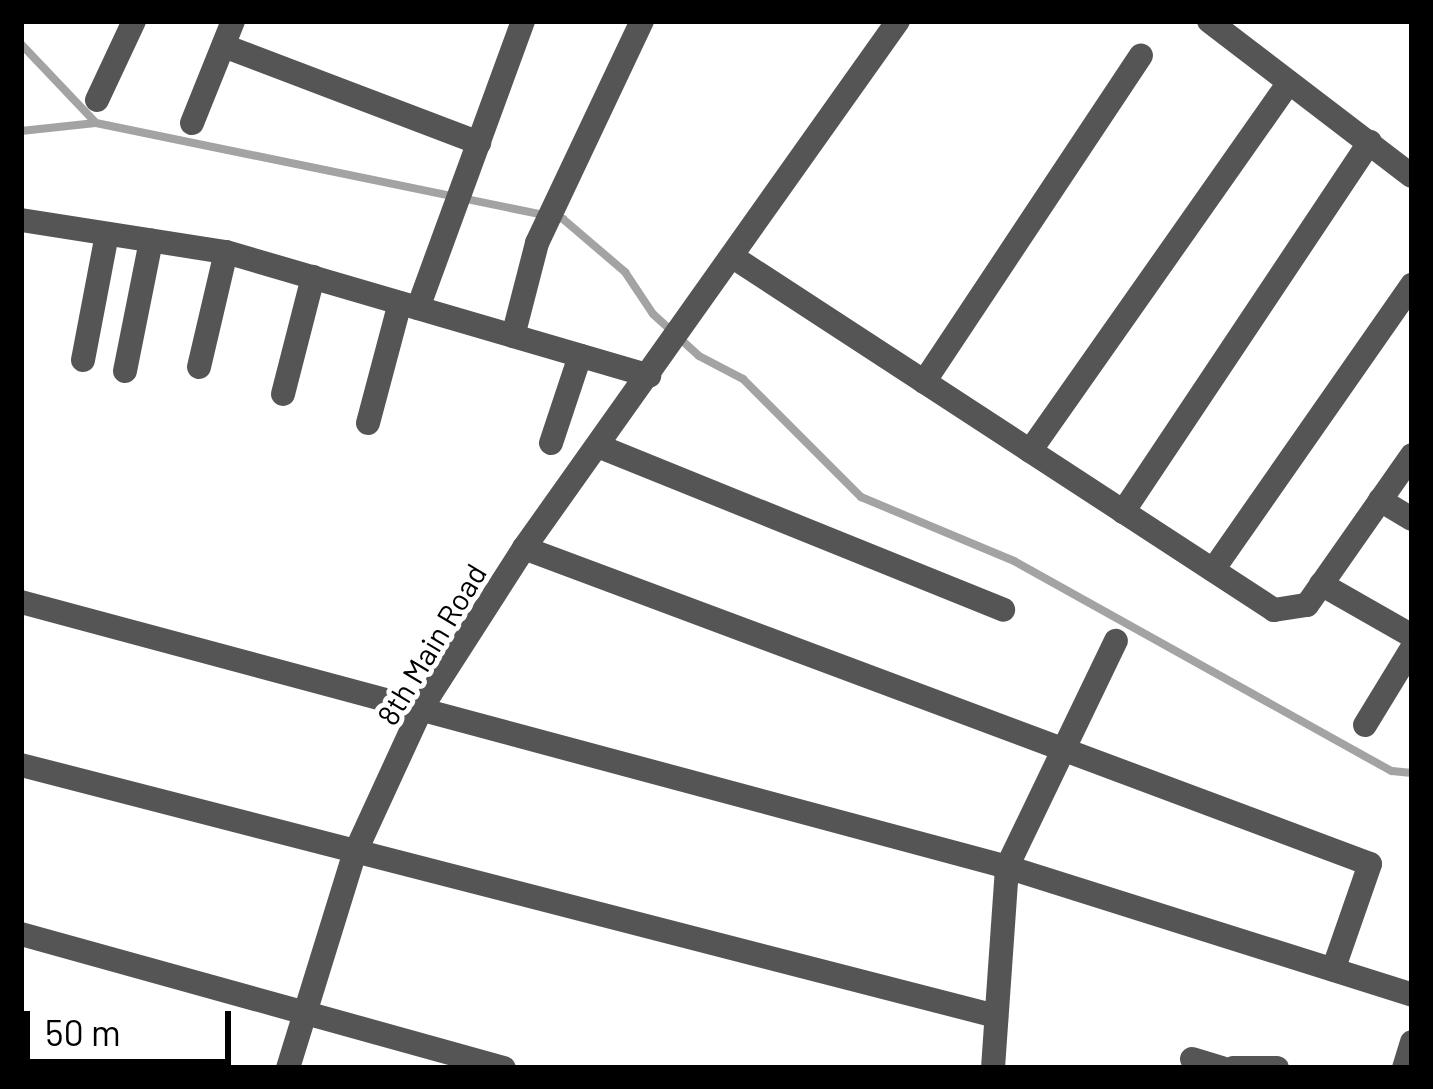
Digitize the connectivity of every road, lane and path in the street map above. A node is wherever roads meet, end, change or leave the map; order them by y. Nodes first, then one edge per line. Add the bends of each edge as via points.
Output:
1 (134, 21) edge
2 (233, 21) edge
3 (642, 21) edge
4 (898, 21) edge
5 (1210, 21) edge
6 (518, 23) edge
7 (224, 46) junction
8 (1141, 55) dead end
9 (1288, 84) junction
10 (97, 100) dead end
11 (192, 122) dead end
12 (1370, 142) junction
13 (479, 143) junction
14 (1412, 176) edge
15 (21, 220) edge
16 (107, 234) junction
17 (151, 241) junction
18 (226, 252) junction
19 (733, 256) junction
20 (313, 278) junction
21 (1412, 285) edge
22 (409, 305) junction
23 (513, 336) junction
24 (580, 356) junction
25 (83, 361) dead end
26 (199, 367) dead end
27 (124, 371) dead end
28 (649, 376) junction
29 (924, 382) junction
30 (283, 394) dead end
31 (368, 423) dead end
32 (551, 443) dead end
33 (598, 446) junction
34 (1030, 451) junction
35 (1412, 455) edge
36 (1380, 500) junction
37 (1123, 512) junction
38 (1412, 520) edge
39 (524, 548) junction
40 (1213, 570) junction
41 (1322, 584) junction
42 (21, 602) edge
43 (1003, 610) dead end
44 (1412, 636) edge
45 (1116, 641) dead end
46 (1412, 648) edge
47 (422, 707) junction
48 (1365, 725) dead end
49 (1064, 749) junction
50 (21, 765) edge
51 (354, 855) junction
52 (1006, 867) junction
53 (21, 934) edge
54 (1333, 970) junction
55 (1412, 995) edge
56 (302, 1007) junction
57 (996, 1016) junction
58 (1412, 1042) edge
59 (1192, 1059) dead end
60 (288, 1068) edge
61 (504, 1068) edge
62 (993, 1068) edge
63 (1222, 1068) edge
64 (1233, 1068) edge
65 (1277, 1068) edge
66 (1404, 1068) edge

1 - 10 street
2 - 7 street
3 - 23 street via 537,243
4 - 19 street, 8th Main Road
5 - 9 street
6 - 13 street
7 - 11 street
7 - 13 street
8 - 29 street
9 - 12 street
9 - 34 street
12 - 14 street
12 - 37 street
13 - 22 street
15 - 16 street
16 - 17 street
16 - 25 street
17 - 18 street
17 - 27 street
18 - 20 street
18 - 26 street
19 - 28 street, 8th Main Road
19 - 29 street
20 - 22 street
20 - 30 street
21 - 40 street
22 - 23 street
22 - 31 street
23 - 24 street
24 - 28 street
24 - 32 street
28 - 33 street, 8th Main Road
29 - 34 street
33 - 39 street, 8th Main Road
33 - 43 street
34 - 37 street
35 - 36 street
36 - 38 street
36 - 41 street
37 - 40 street
39 - 47 street, 8th Main Road
39 - 49 street
40 - 41 street via 1288,613 1307,605
41 - 44 street
42 - 47 street
45 - 49 street
46 - 48 street
47 - 51 street, 8th Main Road
47 - 52 street
49 - 52 street
49 - 54 street via 1370,864
50 - 51 street
51 - 56 street, 8th Main Road
51 - 57 street
52 - 54 street
52 - 57 street
53 - 56 street
54 - 55 street
56 - 60 street, 8th Main Road
56 - 61 street
57 - 62 street
58 - 66 street
59 - 63 street
64 - 65 street

